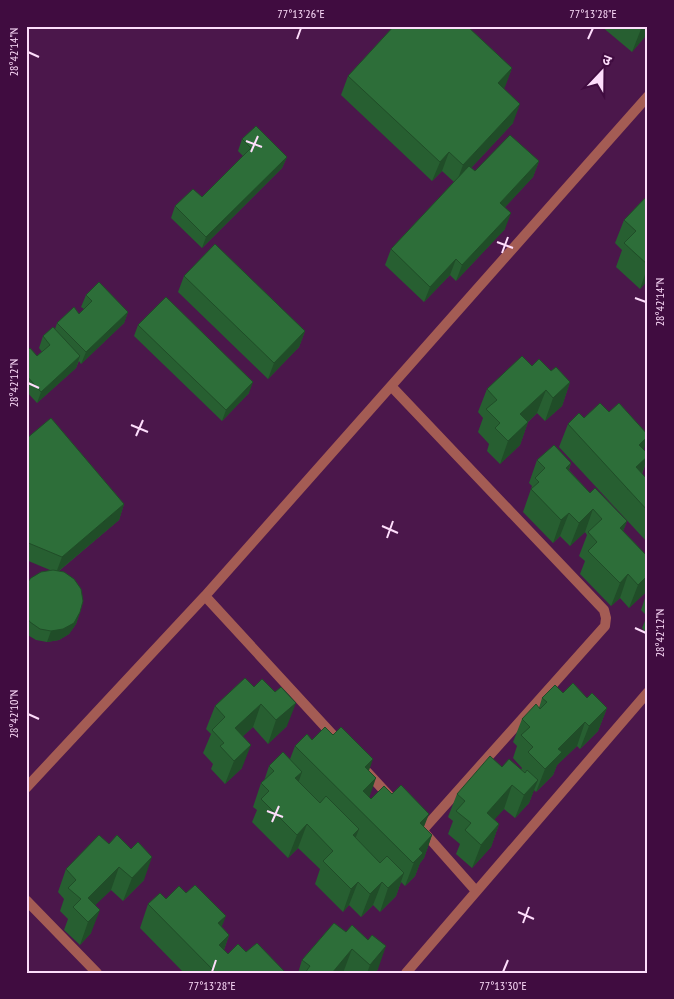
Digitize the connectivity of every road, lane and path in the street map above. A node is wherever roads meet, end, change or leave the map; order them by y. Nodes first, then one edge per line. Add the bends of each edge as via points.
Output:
1 (648, 96) edge
2 (391, 386) junction
3 (205, 596) junction
4 (648, 692) edge
5 (350, 752) edge
6 (363, 767) edge
7 (26, 788) edge
8 (396, 802) edge
9 (476, 891) junction
10 (26, 900) edge
11 (97, 973) edge
12 (406, 973) edge

1 - 2 street
2 - 3 street
2 - 9 street via 604,610 606,618 605,626 419,827
3 - 5 street
3 - 7 street
4 - 9 street
6 - 8 street
9 - 12 street
10 - 11 street

